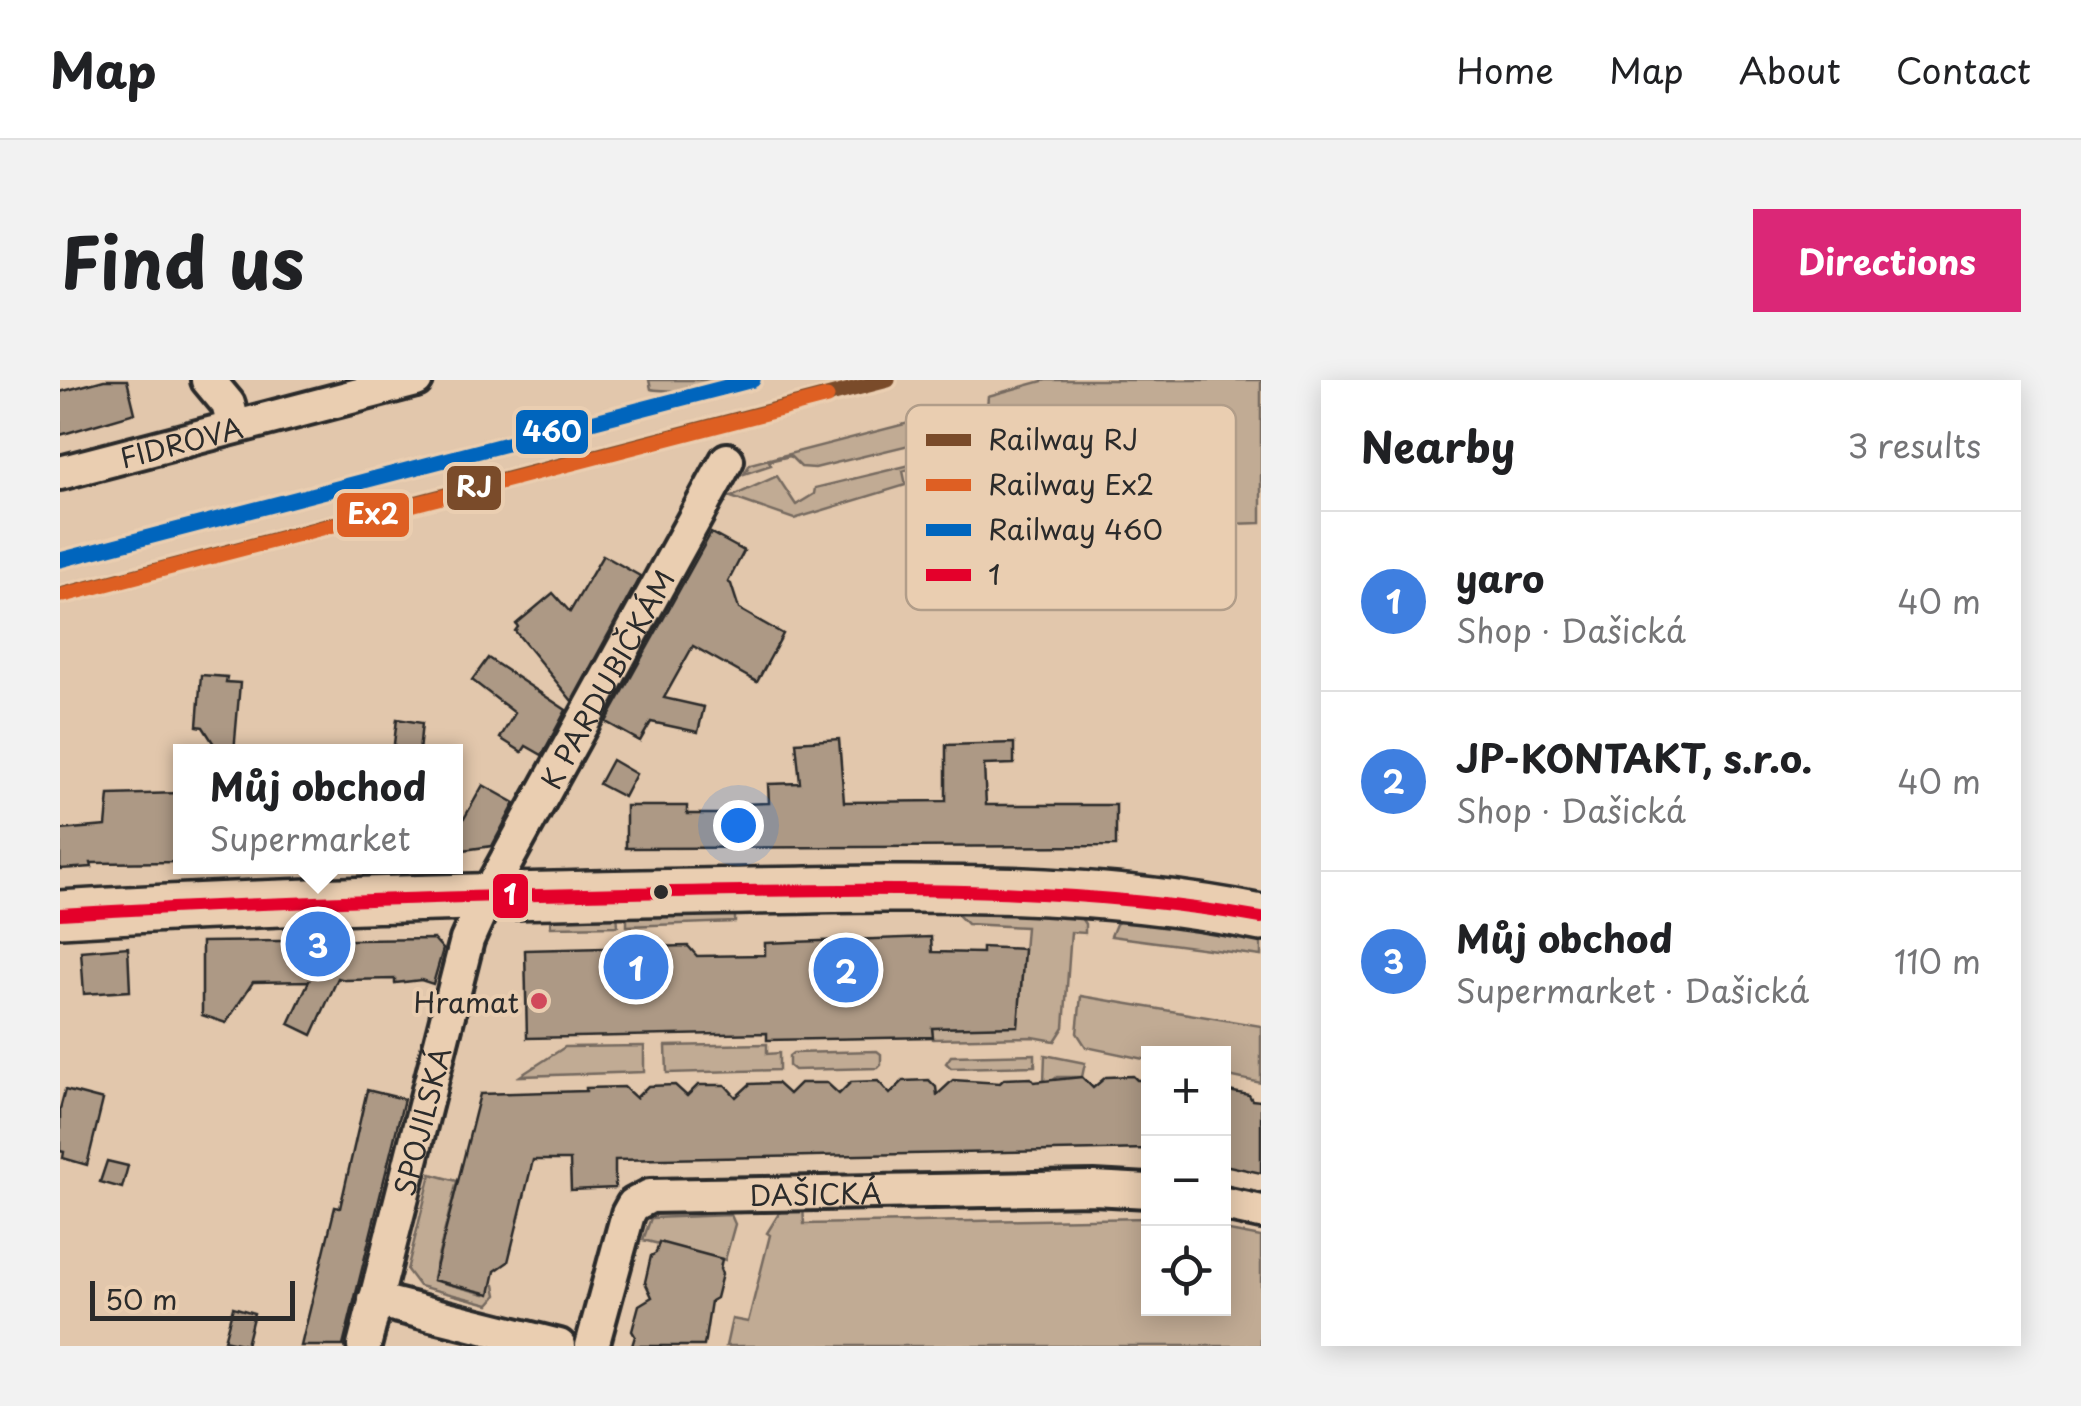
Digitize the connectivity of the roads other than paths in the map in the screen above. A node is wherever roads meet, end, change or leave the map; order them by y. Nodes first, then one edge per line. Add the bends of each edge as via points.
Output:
1 (208, 380) edge
2 (416, 380) edge
3 (234, 427) junction
4 (727, 460) dead end
5 (60, 472) edge
6 (487, 896) junction
7 (60, 914) edge
8 (1261, 918) edge
9 (1141, 1191) edge
10 (1231, 1206) edge
11 (1261, 1212) edge
12 (375, 1300) junction
13 (364, 1346) edge
14 (559, 1346) edge
15 (592, 1346) edge

1 - 3 street via 228,404
2 - 3 street, FIDROVA
3 - 5 street, FIDROVA
4 - 6 street, K PARDUBIČKÁM
6 - 7 main road
6 - 8 main road via 1039,890
6 - 12 street, SPOJILSKÁ via 468,940
9 - 15 street, DAŠICKÁ via 650,1196 628,1214
10 - 11 street
12 - 13 street, SPOJILSKÁ
12 - 14 street

